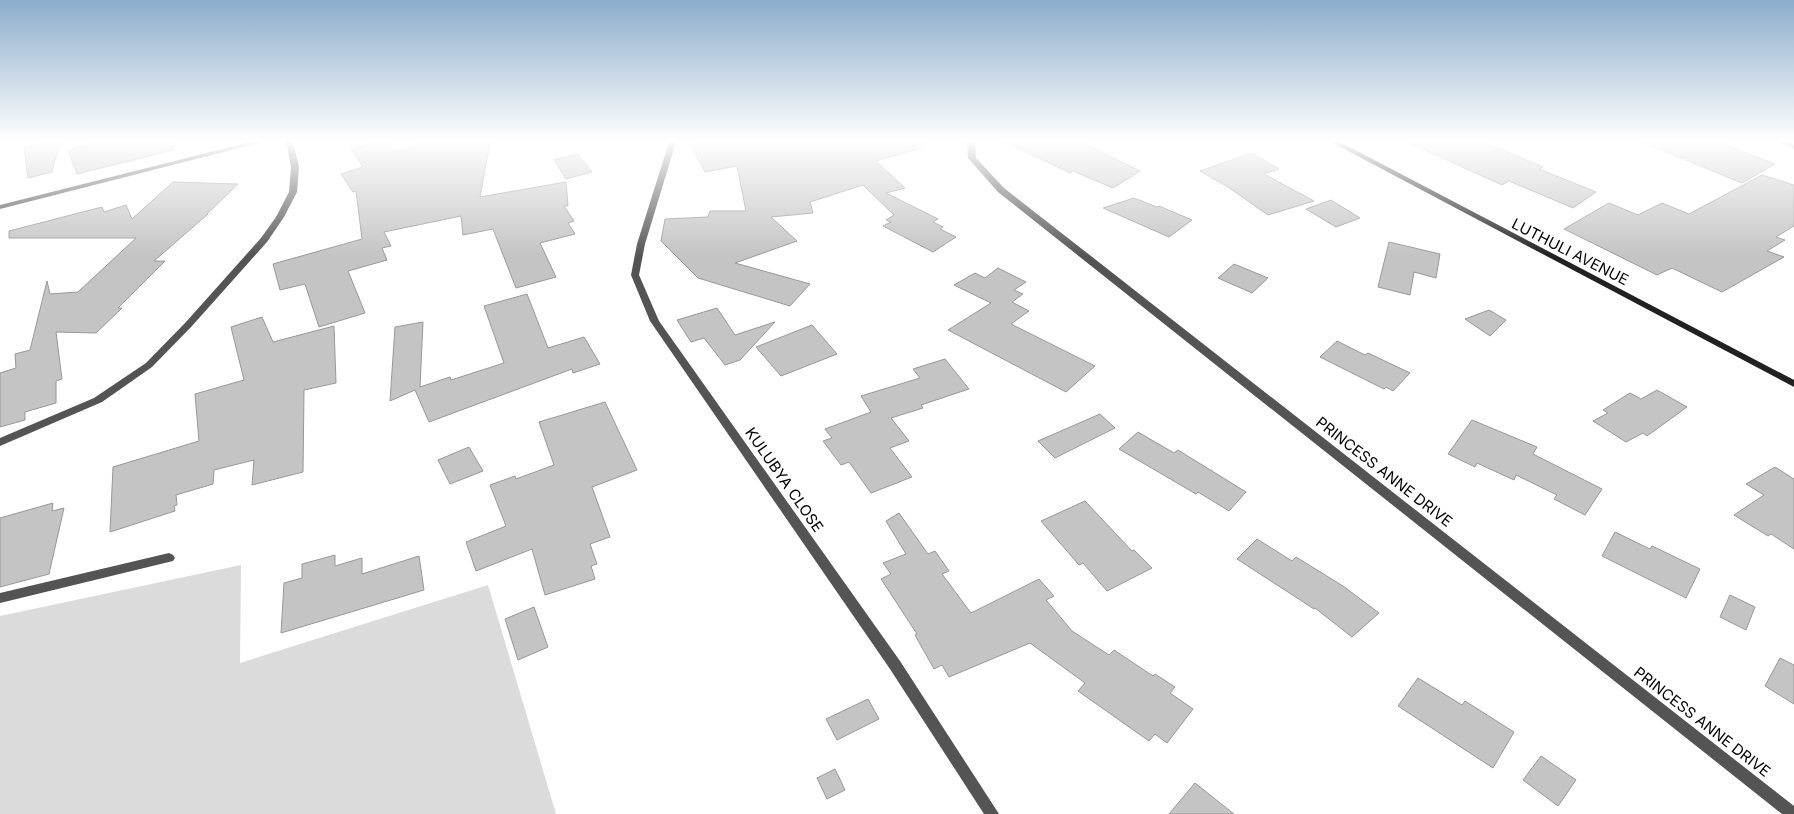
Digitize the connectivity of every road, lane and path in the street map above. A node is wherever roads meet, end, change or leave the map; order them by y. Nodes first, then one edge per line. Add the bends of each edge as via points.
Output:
1 (108, 180) edge
2 (294, 180) edge
3 (661, 180) edge
4 (992, 180) edge
5 (1406, 180) edge
6 (0, 207) edge
7 (1794, 384) edge
8 (0, 442) edge
9 (168, 558) dead end
10 (0, 598) edge
11 (992, 814) edge
12 (1793, 814) edge

1 - 6 street
2 - 8 street via 293,192 264,240 149,365 98,400
3 - 11 street, KULUBYA CLOSE via 635,275 655,321 895,665
4 - 12 street, PRINCESS ANNE DRIVE
5 - 7 street, LUTHULI AVENUE
9 - 10 street

